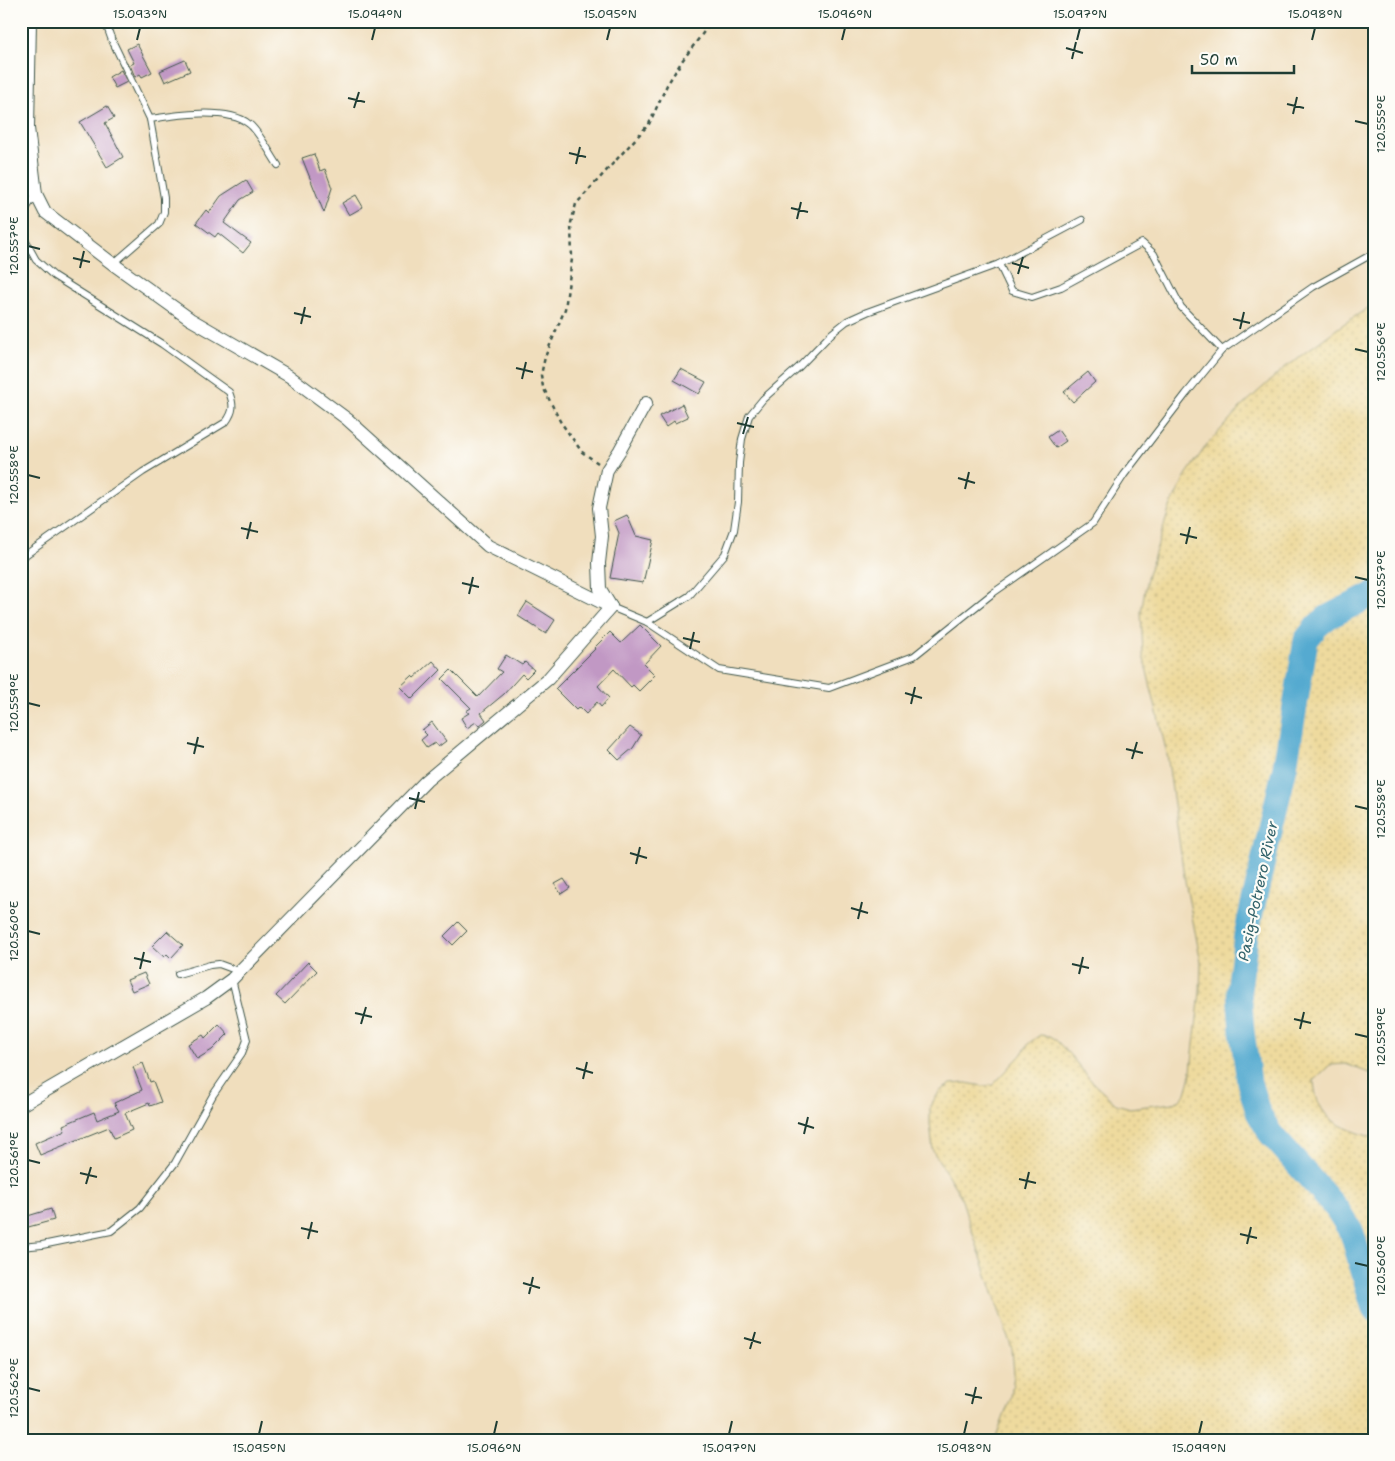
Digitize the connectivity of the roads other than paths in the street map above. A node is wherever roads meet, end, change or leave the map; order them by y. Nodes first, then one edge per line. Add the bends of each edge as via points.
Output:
1 (30, 21) edge
2 (105, 21) edge
3 (150, 119) junction
4 (278, 165) dead end
5 (36, 194) junction
6 (21, 216) edge
7 (1082, 220) dead end
8 (21, 228) edge
9 (1374, 253) edge
10 (113, 264) junction
11 (1000, 264) junction
12 (1222, 350) junction
13 (646, 403) dead end
14 (21, 558) edge
15 (611, 607) junction
16 (647, 622) junction
17 (178, 974) dead end
18 (235, 975) junction
19 (21, 1105) edge
20 (21, 1248) edge

1 - 5 street via 28,128
2 - 3 lane
3 - 4 lane via 211,114 241,118 251,125
3 - 10 lane via 164,212 159,224
5 - 6 lane
5 - 10 street via 45,212
7 - 11 lane
8 - 14 lane via 36,260 54,276 162,344 229,392 233,403 232,414 226,422 143,472
9 - 12 lane via 1312,286
10 - 15 street via 190,319 289,376 325,402 488,546
11 - 12 lane via 1012,291 1032,297 1061,288 1142,243 1154,254 1181,307
11 - 16 lane via 847,322 763,399 749,416 742,439 734,530 725,554 689,596
12 - 16 lane via 1124,475 1093,523 993,593 914,656 829,688 719,670
13 - 15 street via 607,470 599,508 602,536 600,589
15 - 16 lane
15 - 18 street via 548,679 426,781
17 - 18 lane via 219,964
18 - 19 street via 206,998
18 - 20 lane via 247,1040 242,1053 213,1095 175,1163 140,1208 111,1231

